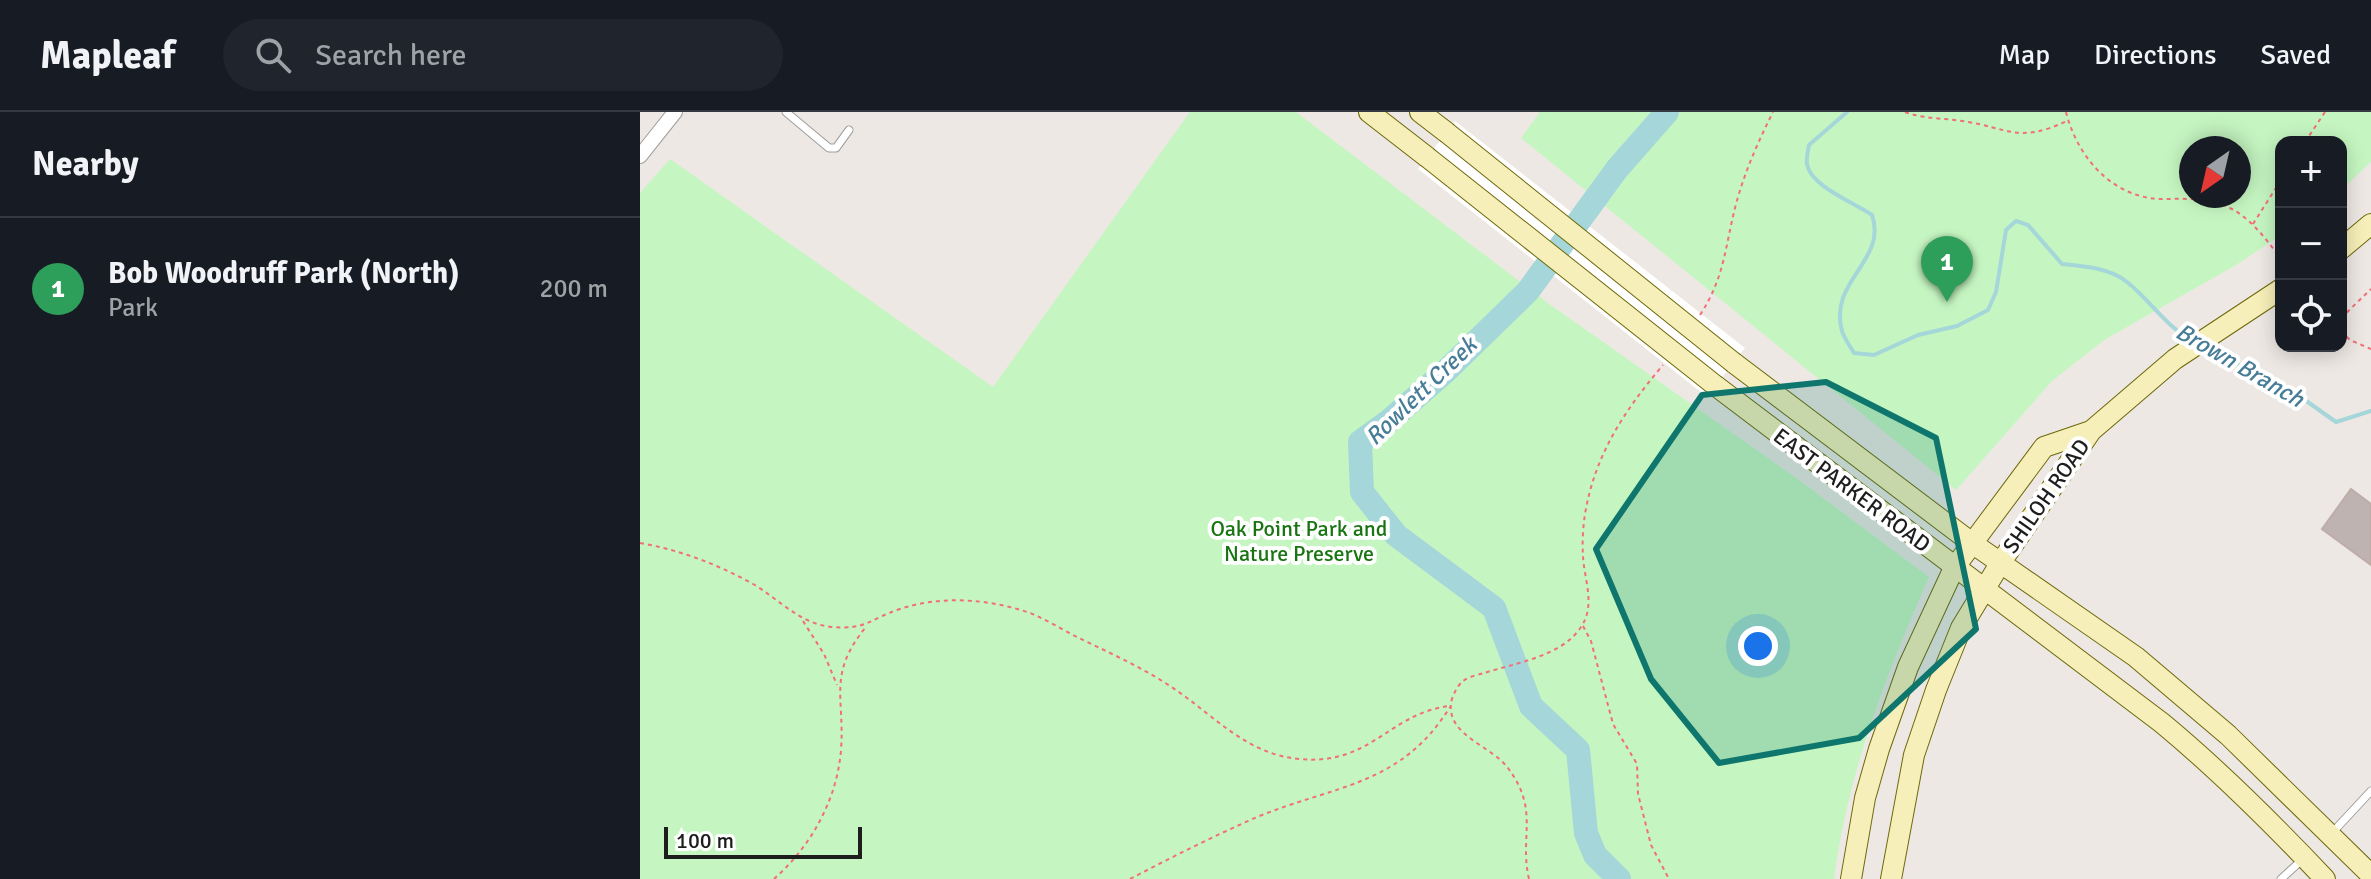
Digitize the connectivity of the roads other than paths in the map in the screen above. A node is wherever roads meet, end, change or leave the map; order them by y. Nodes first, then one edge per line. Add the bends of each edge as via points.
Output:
1 (675, 112) edge
2 (786, 112) edge
3 (1369, 112) edge
4 (1420, 112) edge
5 (849, 130) dead end
6 (640, 156) edge
7 (2371, 224) edge
8 (2347, 244) edge
9 (2275, 293) edge
10 (2091, 431) junction
11 (1972, 543) junction
12 (2001, 562) junction
13 (1954, 568) junction
14 (1983, 590) junction
15 (2371, 791) edge
16 (2330, 835) junction
17 (2304, 857) junction
18 (2371, 875) edge
19 (1851, 879) edge
20 (1891, 879) edge
21 (2281, 879) edge
22 (2325, 879) edge

1 - 6 street
2 - 5 lane via 829,148 836,148
3 - 13 main road, EAST PARKER ROAD, bridge
4 - 11 main road, EAST PARKER ROAD, bridge via 1734,363
7 - 8 main road
9 - 10 main road, SHILOH ROAD via 2175,359
10 - 11 main road, SHILOH ROAD via 2044,447
10 - 12 main road, SHILOH ROAD
11 - 12 main road, EAST PARKER ROAD
11 - 13 main road, SHILOH ROAD
12 - 14 main road, SHILOH ROAD
12 - 16 main road, EAST PARKER ROAD via 2096,627 2188,700
13 - 14 main road, EAST PARKER ROAD
13 - 19 main road, SHILOH ROAD via 1908,667 1879,749
14 - 17 main road, EAST PARKER ROAD via 2211,763
14 - 20 main road, SHILOH ROAD via 1961,628 1914,755
15 - 16 lane
16 - 17 main road
16 - 18 main road, EAST PARKER ROAD
17 - 21 lane
17 - 22 main road, EAST PARKER ROAD

